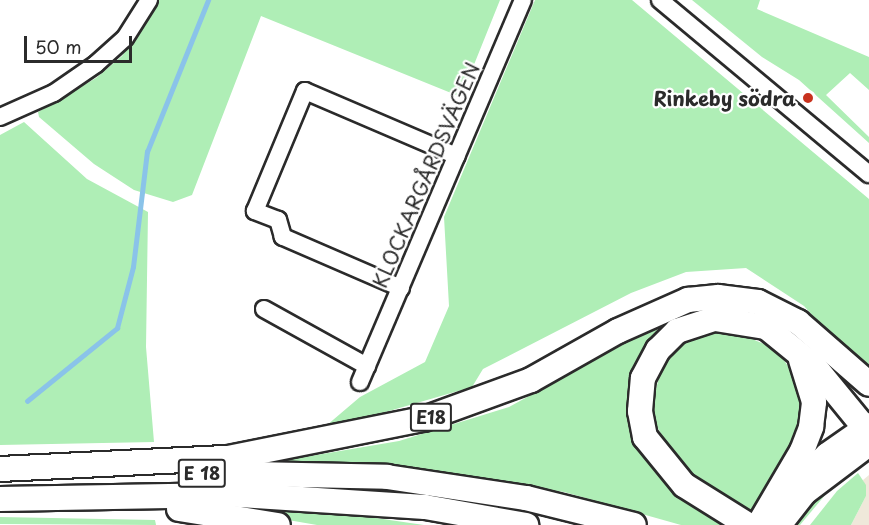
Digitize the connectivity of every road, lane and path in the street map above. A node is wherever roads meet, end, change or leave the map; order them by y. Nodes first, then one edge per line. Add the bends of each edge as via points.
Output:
1 (149, 0) edge
2 (523, 0) edge
3 (660, 0) edge
4 (0, 117) edge
5 (457, 156) junction
6 (869, 174) edge
7 (401, 288) junction
8 (264, 309) dead end
9 (790, 343) junction
10 (829, 351) junction
11 (368, 366) junction
12 (360, 382) dead end
13 (869, 384) edge
14 (868, 427) edge
15 (9, 468) edge
16 (0, 499) edge
17 (0, 506) edge
18 (759, 524) edge
19 (278, 525) edge
20 (526, 525) edge
21 (634, 525) edge

1 - 4 street via 125,38 96,64 54,93
2 - 5 street, KLOCKARGÅRDSVÄGEN
3 - 6 street
5 - 7 street, KLOCKARGÅRDSVÄGEN
5 - 7 street via 305,91 255,211 278,220 283,237
7 - 11 street, KLOCKARGÅRDSVÄGEN
8 - 11 street
9 - 14 highway
9 - 18 highway via 809,375 814,402 811,427 802,451
9 - 18 highway via 766,327 716,319 677,331 658,350 643,378 640,411 645,437 661,459 684,484
10 - 13 highway, E18
10 - 14 highway, E18
10 - 15 highway, E18 via 798,322 758,302 718,297 687,300 618,332 531,380 424,419 228,458
11 - 12 street, KLOCKARGÅRDSVÄGEN
14 - 18 main road via 826,453
15 - 21 highway, E 18 via 387,477 526,498
16 - 20 highway, E 18 via 284,497 425,507
17 - 19 highway via 193,510

